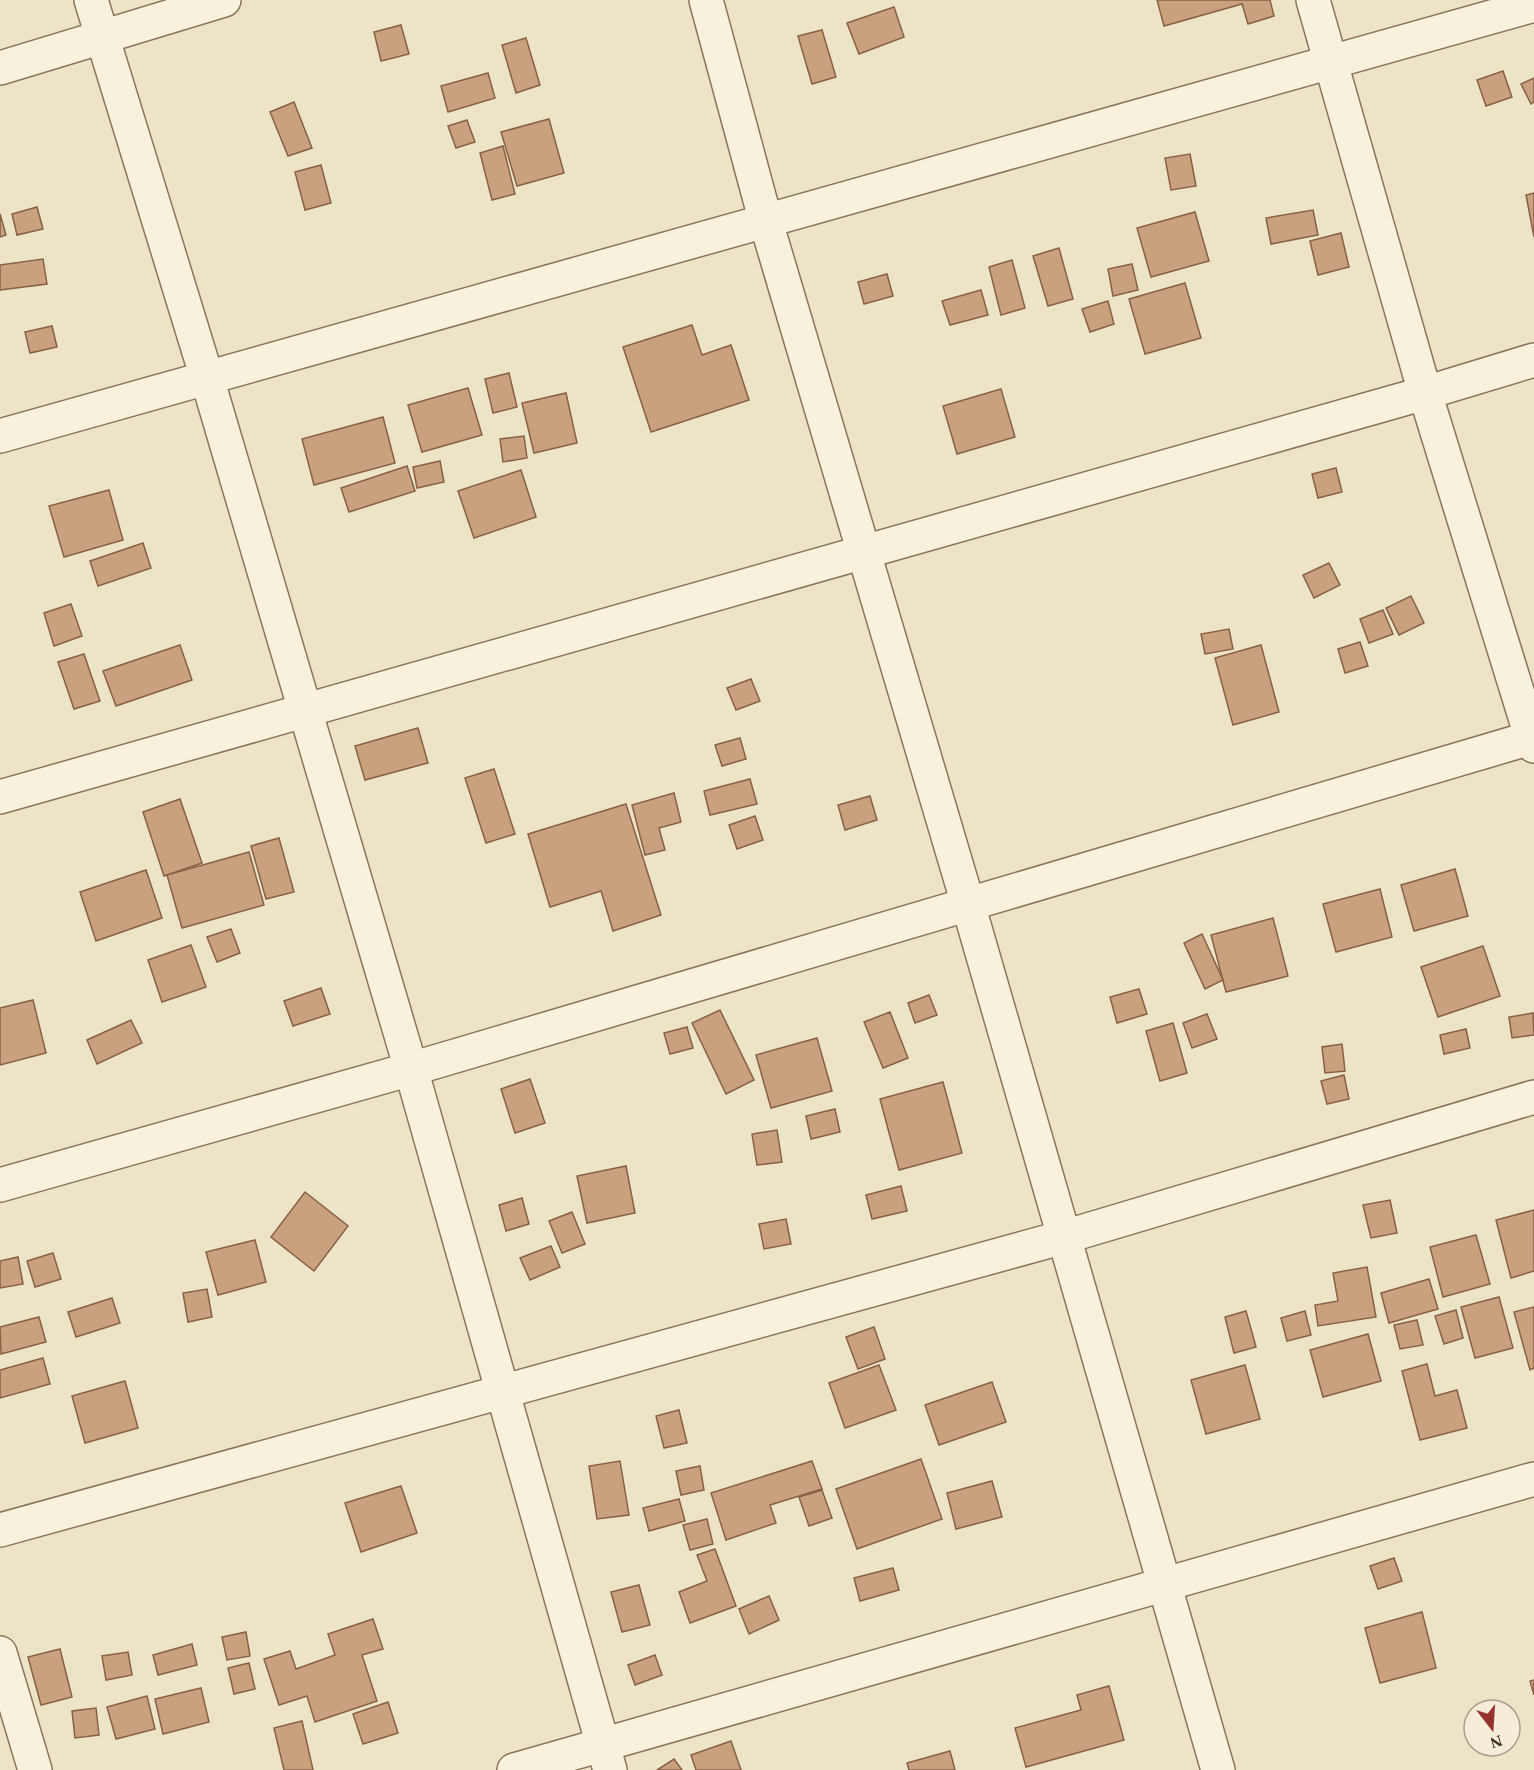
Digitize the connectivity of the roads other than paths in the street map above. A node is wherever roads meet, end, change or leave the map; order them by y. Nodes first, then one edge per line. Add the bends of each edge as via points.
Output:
1 (92, 0) edge
2 (224, 0) edge
3 (706, 0) edge
4 (1313, 0) edge
5 (1534, 5) edge
6 (103, 37) junction
7 (1331, 64) junction
8 (0, 68) edge
9 (766, 222) junction
10 (1534, 360) edge
11 (207, 378) junction
12 (1425, 393) junction
13 (0, 436) edge
14 (864, 552) junction
15 (305, 710) junction
16 (1533, 740) edge
17 (0, 797) edge
18 (968, 904) junction
19 (411, 1069) junction
20 (1534, 1097) edge
21 (0, 1185) edge
22 (1064, 1237) junction
23 (503, 1392) junction
24 (1534, 1479) edge
25 (0, 1530) edge
26 (1165, 1586) junction
27 (0, 1653) edge
28 (20, 1755) edge
29 (607, 1757) edge
30 (514, 1770) edge
31 (1218, 1770) edge

1 - 6 street
2 - 6 street
3 - 9 street
4 - 7 street
5 - 7 street
6 - 8 street
6 - 11 street
7 - 9 street
7 - 12 street
9 - 11 street
9 - 14 street
10 - 12 street
11 - 13 street
11 - 15 street
12 - 14 street
12 - 16 street
14 - 15 street
14 - 18 street
15 - 17 street
15 - 19 street
16 - 18 street
18 - 19 street
18 - 22 street
19 - 21 street
19 - 23 street
20 - 22 street
22 - 23 street
22 - 26 street
23 - 25 street
23 - 29 street
24 - 26 street
26 - 29 street
26 - 31 street
27 - 28 street
29 - 30 street

